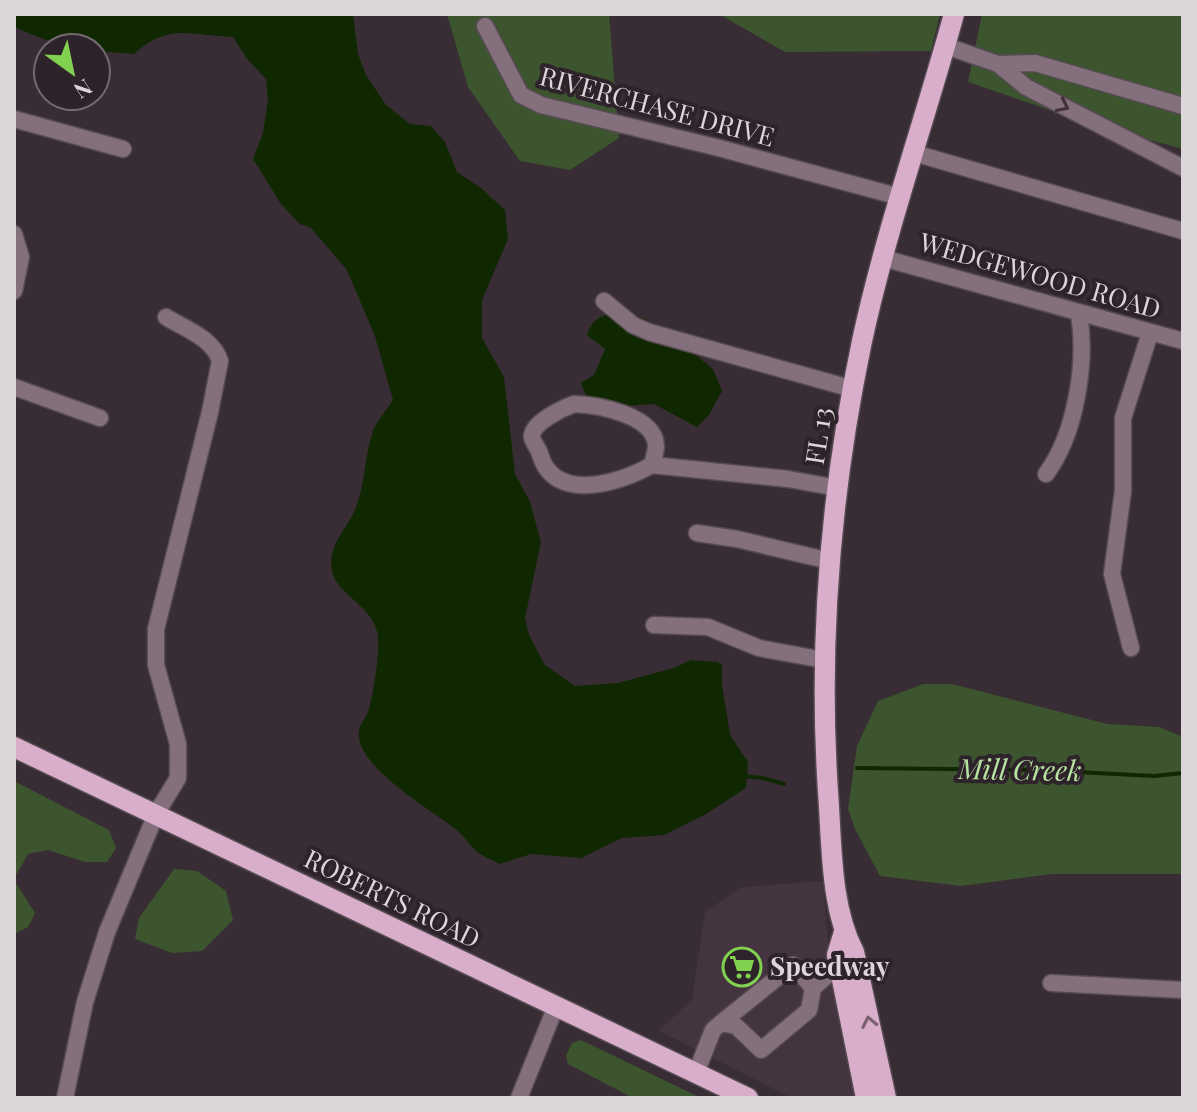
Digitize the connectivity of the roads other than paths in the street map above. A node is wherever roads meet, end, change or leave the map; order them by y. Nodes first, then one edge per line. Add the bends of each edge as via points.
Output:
1 (954, 14) edge
2 (485, 26) dead end
3 (946, 46) junction
4 (998, 64) junction
5 (1183, 106) edge
6 (14, 119) edge
7 (123, 149) dead end
8 (914, 153) junction
9 (1183, 168) edge
10 (900, 197) junction
11 (1183, 231) edge
12 (14, 234) edge
13 (883, 258) junction
14 (14, 291) edge
15 (604, 301) dead end
16 (1079, 314) junction
17 (166, 317) dead end
18 (1150, 333) junction
19 (1183, 341) edge
20 (14, 387) edge
21 (853, 389) junction
22 (100, 418) dead end
23 (652, 465) junction
24 (1046, 474) dead end
25 (838, 488) junction
26 (697, 533) dead end
27 (830, 561) junction
28 (654, 625) dead end
29 (1131, 648) dead end
30 (824, 660) junction
31 (14, 747) edge
32 (156, 814) junction
33 (844, 932) junction
34 (839, 965) junction
35 (1051, 983) dead end
36 (813, 988) junction
37 (1183, 990) edge
38 (556, 1006) junction
39 (721, 1023) junction
40 (696, 1073) junction
41 (65, 1098) edge
42 (519, 1098) edge
43 (748, 1098) edge
44 (866, 1098) edge
45 (886, 1098) edge

1 - 3 main road, FL 13
2 - 10 street, RIVERCHASE DRIVE via 521,95 541,105
3 - 4 street
3 - 8 main road, FL 13
4 - 5 street via 1035,63
4 -> 9 street via 1026,87
6 - 7 street
8 - 10 main road, FL 13
8 - 11 street
10 - 13 main road, FL 13
12 - 14 street via 21,257
13 - 16 street, WEDGEWOOD ROAD
13 - 21 main road, FL 13
15 - 21 street via 649,332
16 - 18 street, WEDGEWOOD ROAD
16 - 24 street via 1082,352 1070,422
17 - 32 street via 213,346 220,369 156,629 156,665 180,759 178,778
18 - 19 street, WEDGEWOOD ROAD
18 - 29 street via 1123,418 1123,491 1112,574
20 - 22 street
21 - 25 main road, FL 13
23 - 23 street via 602,484 563,481 542,464 532,437 546,418 563,408 589,405 641,422 653,434
23 - 25 street
25 - 27 main road, FL 13
26 - 27 street
27 - 30 main road, FL 13
28 - 30 street via 708,627 759,648
30 - 33 main road, FL 13 via 825,737
31 - 32 main road, ROBERTS ROAD
32 - 38 main road, ROBERTS ROAD
32 - 41 street via 100,949
33 - 34 main road
45 -> 33 main road via 854,952
34 - 36 street
34 - 44 main road
35 - 37 street
36 - 39 street via 793,965
36 - 39 street via 809,1010 761,1050 736,1026
38 - 40 main road, ROBERTS ROAD
38 - 42 street
39 - 40 street via 713,1030
40 - 43 main road, ROBERTS ROAD

